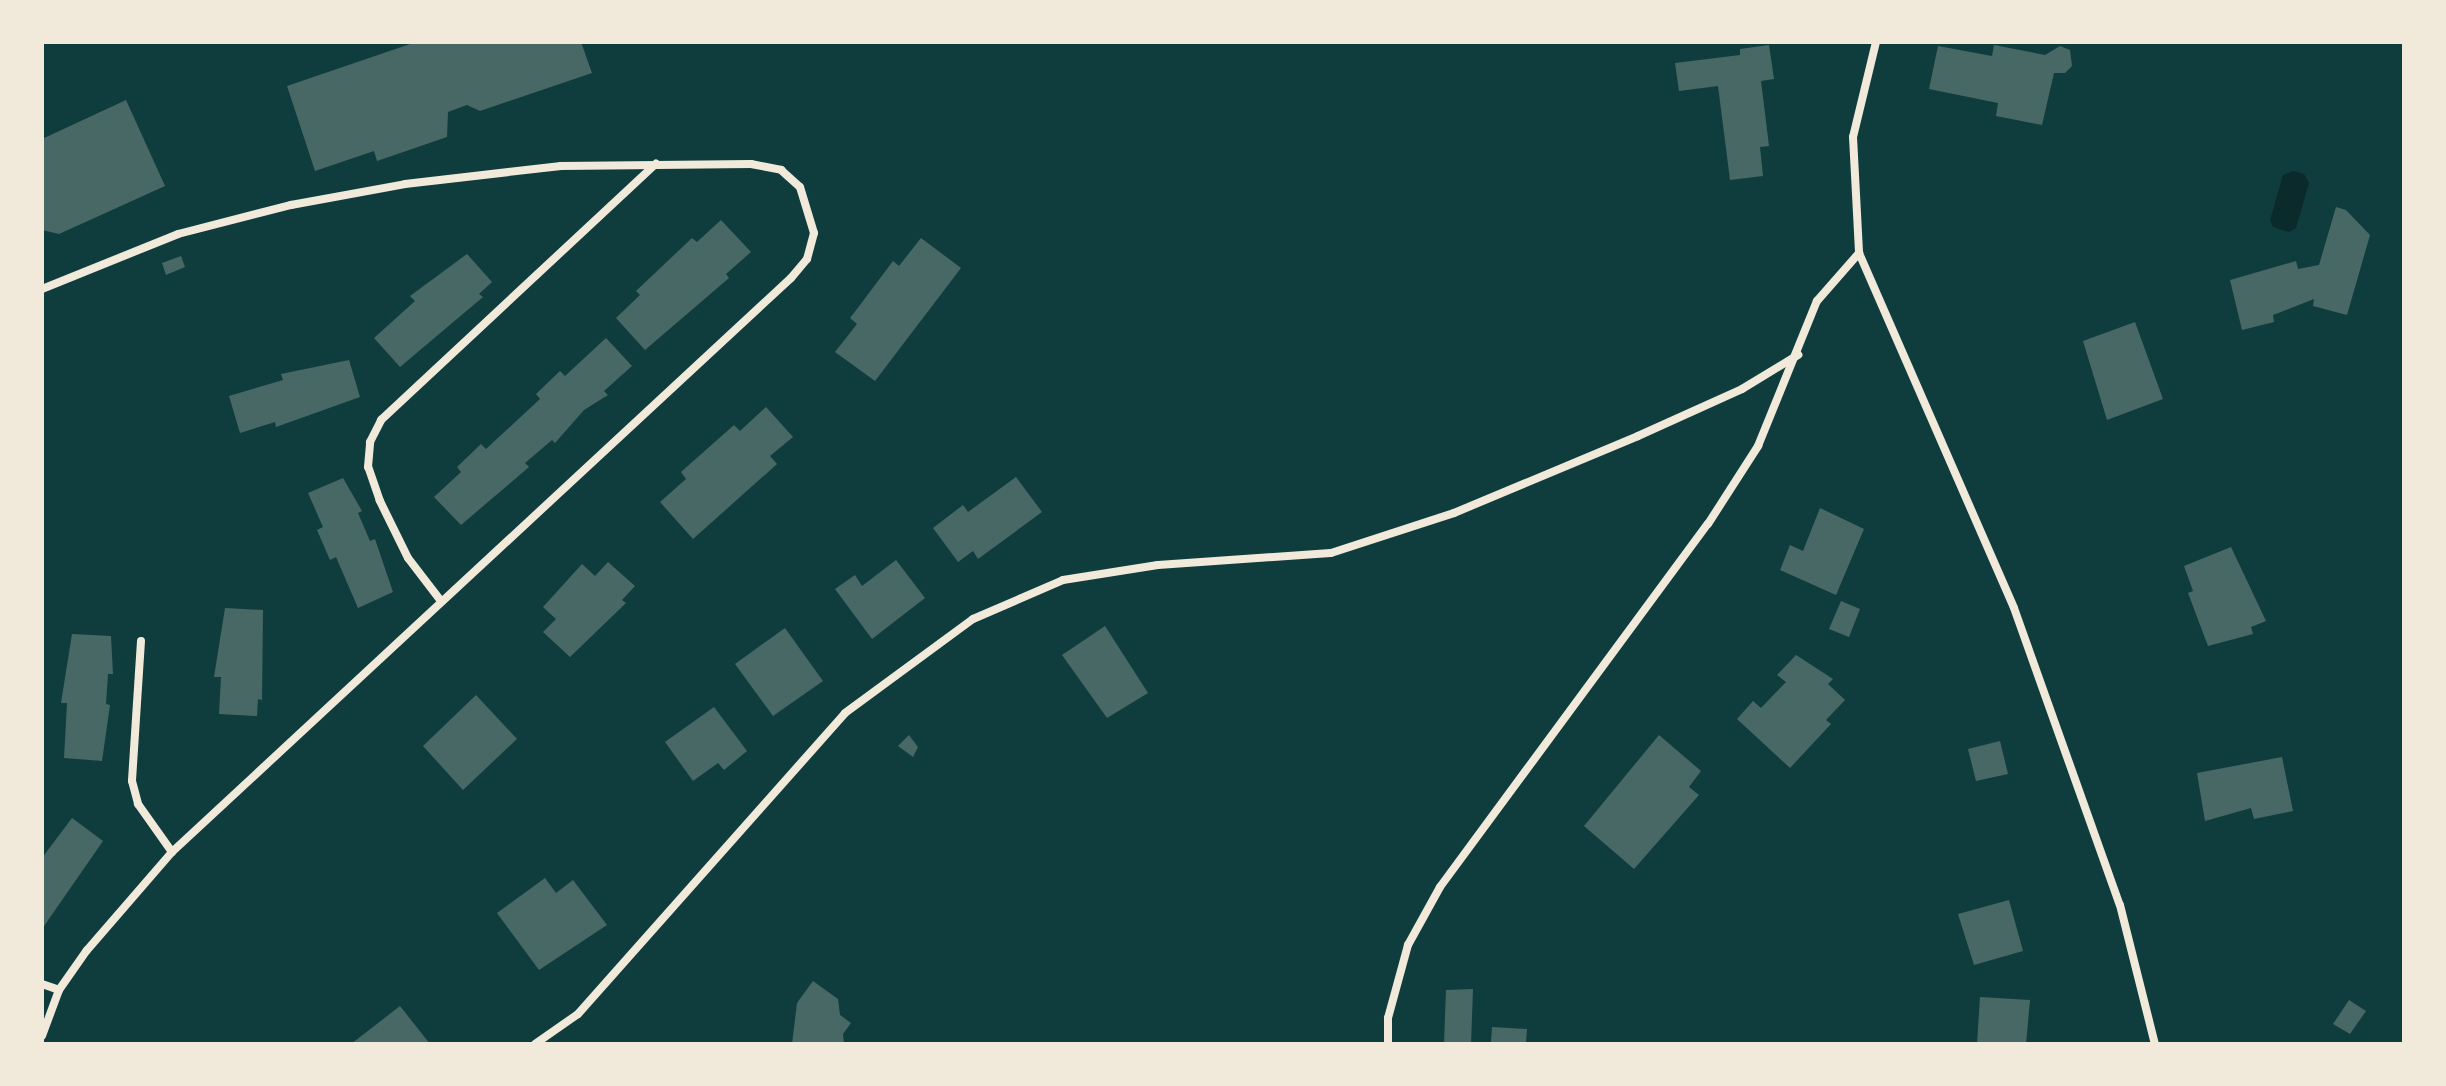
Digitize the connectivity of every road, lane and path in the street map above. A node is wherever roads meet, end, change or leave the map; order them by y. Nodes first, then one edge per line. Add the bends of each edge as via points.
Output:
1 (1876, 42) edge
2 (657, 164) junction
3 (1859, 253) junction
4 (42, 289) edge
5 (1798, 355) junction
6 (441, 601) junction
7 (141, 641) dead end
8 (172, 852) junction
9 (42, 984) edge
10 (59, 990) junction
11 (42, 1036) edge
12 (535, 1044) edge
13 (1388, 1044) edge
14 (2155, 1044) edge

1 - 3 street via 1853,137
2 - 4 street via 561,166 405,184 291,205 178,234
2 - 6 street via 381,420 370,442 368,467 380,501 408,558
2 - 6 street via 751,164 781,170 800,187 811,211 814,233 807,259
3 - 5 street via 1817,301
3 - 14 street via 2020,622 2099,837
5 - 12 street via 1742,389 1638,436 1454,513 1331,553 1158,565 1063,580 973,619 845,713 578,1014
5 - 13 street via 1758,446 1708,524 1440,887 1408,945 1388,1018
6 - 8 street
7 - 8 street via 132,781 138,804
8 - 10 street
9 - 10 street
10 - 11 street

